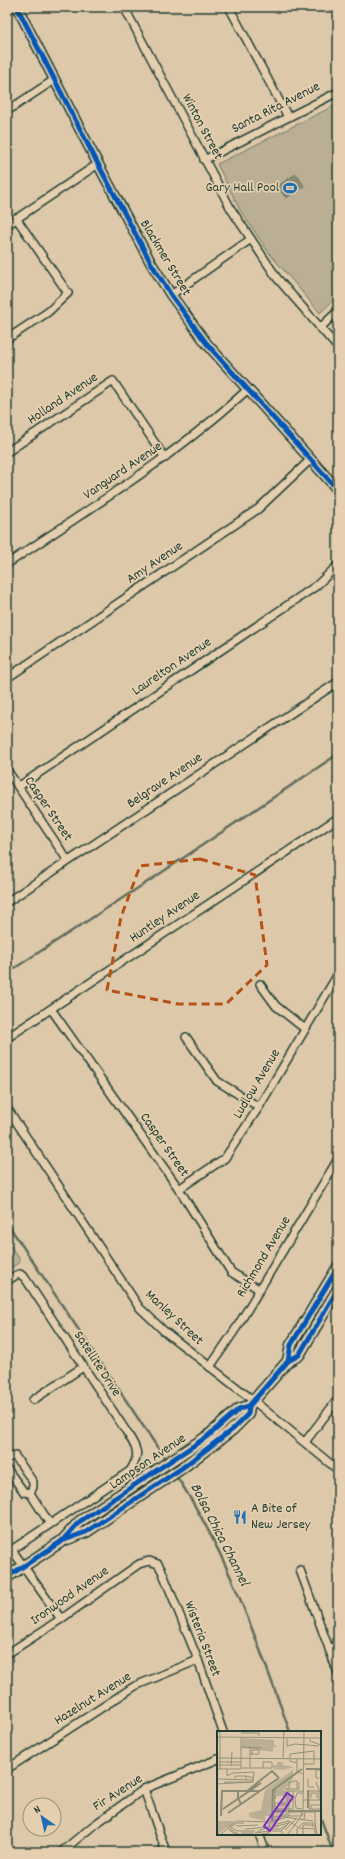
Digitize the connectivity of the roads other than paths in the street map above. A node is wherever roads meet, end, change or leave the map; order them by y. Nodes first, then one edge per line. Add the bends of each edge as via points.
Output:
1 (16, 7) edge
2 (124, 7) edge
3 (230, 7) edge
4 (54, 80) junction
5 (338, 92) edge
6 (7, 111) edge
7 (288, 117) junction
8 (204, 160) junction
9 (98, 164) junction
10 (16, 218) junction
11 (7, 225) edge
12 (251, 239) junction
13 (171, 295) junction
14 (338, 311) edge
15 (320, 328) junction
16 (7, 339) edge
17 (338, 348) edge
18 (247, 390) junction
19 (7, 452) edge
20 (165, 458) junction
21 (310, 460) junction
22 (338, 490) edge
23 (7, 564) edge
24 (338, 565) edge
25 (7, 678) edge
26 (338, 682) edge
27 (7, 770) edge
28 (18, 787) junction
29 (338, 818) edge
30 (68, 861) junction
31 (7, 902) edge
32 (338, 974) edge
33 (260, 984) dead end
34 (51, 1008) junction
35 (305, 1029) junction
36 (186, 1036) dead end
37 (7, 1038) edge
38 (259, 1107) junction
39 (7, 1108) edge
40 (338, 1159) edge
41 (179, 1189) junction
42 (338, 1266) edge
43 (7, 1281) edge
44 (338, 1289) edge
45 (260, 1290) junction
46 (288, 1361) junction
47 (84, 1367) junction
48 (210, 1368) junction
49 (338, 1398) edge
50 (33, 1400) dead end
51 (251, 1404) junction
52 (305, 1442) junction
53 (7, 1458) edge
54 (7, 1469) edge
55 (338, 1470) edge
56 (30, 1493) junction
57 (50, 1524) junction
58 (62, 1541) junction
59 (10, 1551) edge
60 (150, 1561) joint
61 (24, 1565) junction
62 (300, 1570) dead end
63 (7, 1577) edge
64 (61, 1619) junction
65 (338, 1645) edge
66 (329, 1649) junction
67 (7, 1654) edge
68 (198, 1660) junction
69 (338, 1673) edge
70 (223, 1731) edge
71 (217, 1759) edge
72 (7, 1769) edge
73 (144, 1789) junction
74 (259, 1835) edge
75 (61, 1852) edge
76 (166, 1852) edge
77 (266, 1852) edge

1 - 4 street, Blackmer Street
2 - 8 street, Winton Street
3 - 7 street
4 - 6 street
4 - 9 street, Blackmer Street
5 - 7 street, Santa Rita Avenue
7 - 8 street, Santa Rita Avenue
8 - 12 street, Winton Street via 231,210
9 - 10 street
9 - 13 street, Blackmer Street
10 - 11 street
10 - 16 street via 68,293 48,312
12 - 13 street
12 - 15 street, Winton Street via 277,278
13 - 18 street, Blackmer Street via 207,344
14 - 15 street
15 - 17 street, Winton Street
18 - 20 street, Vanguard Avenue
18 - 21 street, Blackmer Street
19 - 20 street, Holland Avenue via 113,381
20 - 23 street, Vanguard Avenue
21 - 22 street, Blackmer Street
21 - 25 street, Amy Avenue via 258,509
24 - 28 street, Laurelton Avenue via 316,586
26 - 30 street, Belgrave Avenue
27 - 28 street, Casper Street
28 - 30 street, Casper Street
29 - 34 street, Huntley Avenue
30 - 31 street, Belgrave Avenue
32 - 35 street, Ludlow Avenue
33 - 35 street via 276,1006
34 - 37 street, Huntley Avenue
34 - 41 street, Casper Street
35 - 38 street, Ludlow Avenue
36 - 38 street via 217,1081
38 - 41 street, Ludlow Avenue via 225,1158
39 - 48 street, Manley Street via 139,1307
40 - 45 street, Richmond Avenue
41 - 45 street, Casper Street via 231,1272
42 - 46 main road, Lampson Avenue via 291,1345
43 - 47 street, Satellite Drive via 20,1274 25,1278
44 - 46 main road, Lampson Avenue via 299,1355
45 - 48 street, Richmond Avenue
46 - 51 main road, Lampson Avenue
47 - 50 street
47 - 57 street, Satellite Drive via 138,1452 137,1460 130,1471
48 - 51 street, Manley Street
49 - 52 street
51 - 52 street, Manley Street
51 - 58 main road, Lampson Avenue via 239,1409 208,1436 160,1470 79,1522
51 - 58 main road, Lampson Avenue via 248,1414 233,1430 182,1468 86,1532
52 - 55 street, Manley Street
53 - 56 street via 15,1456 33,1482 34,1486
54 - 56 street via 24,1492
56 - 57 street
57 - 59 street
58 - 61 main road, Lampson Avenue
59 - 61 street
60 - 64 street, Ironwood Avenue via 138,1564
60 - 68 street, Wisteria Street via 158,1564 162,1571
61 - 63 main road, Lampson Avenue
61 - 64 street
62 - 66 street
64 - 67 street, Ironwood Avenue
65 - 66 street
66 - 69 street
68 - 70 street, Wisteria Street
68 - 72 street, Hazelnut Avenue via 135,1686
71 - 73 street, Fir Avenue
73 - 75 street, Fir Avenue
73 - 76 street
74 - 77 street

